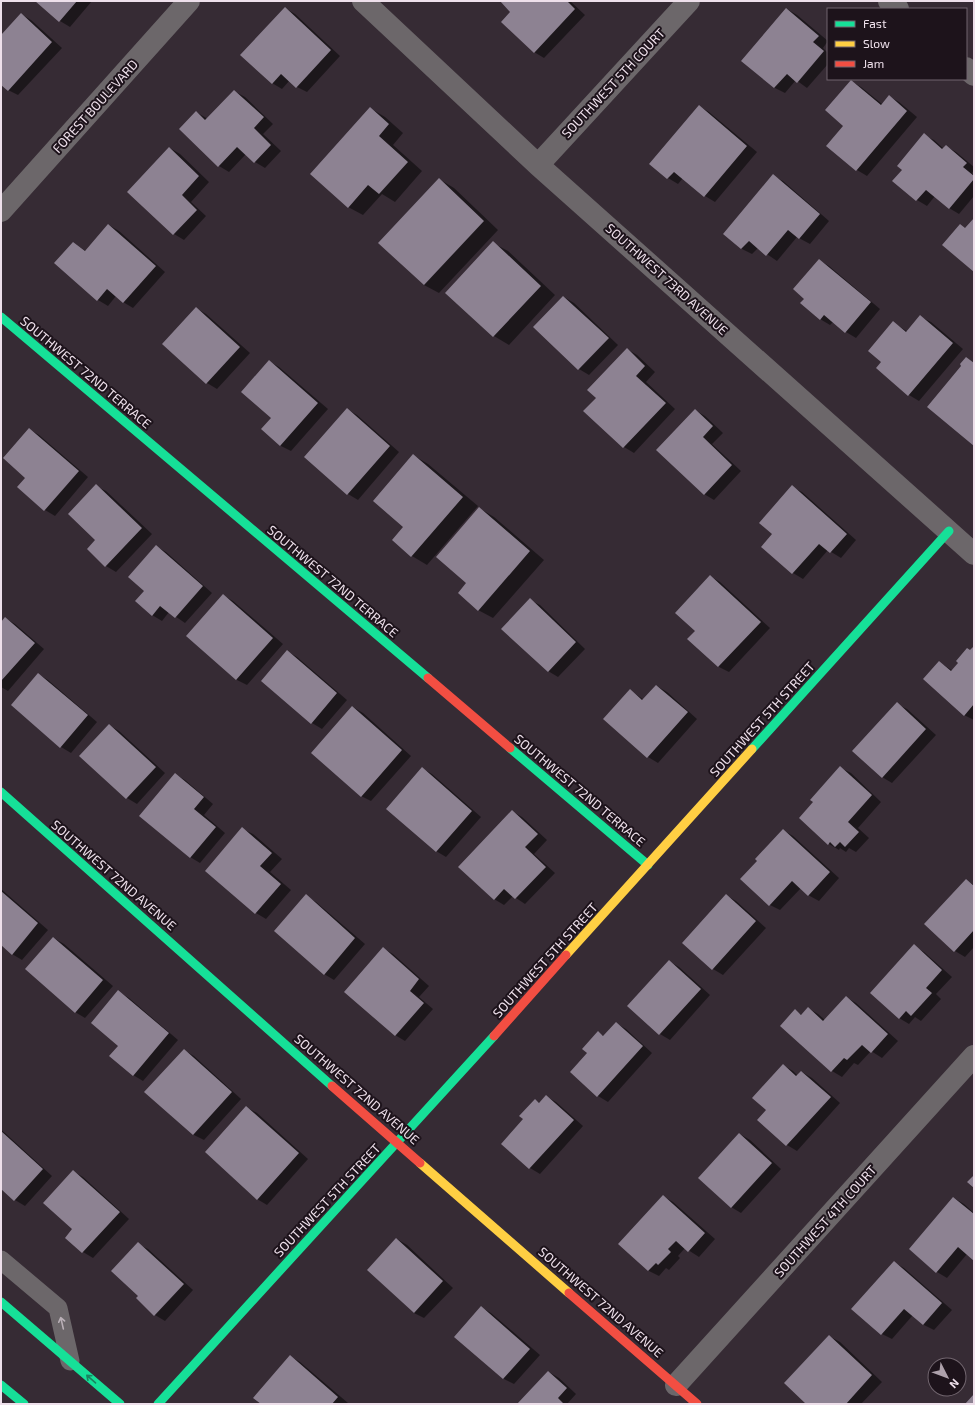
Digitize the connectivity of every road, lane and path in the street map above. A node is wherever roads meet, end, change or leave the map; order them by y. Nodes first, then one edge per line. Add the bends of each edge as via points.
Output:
1 (189, 1) edge
2 (363, 1) edge
3 (688, 1) edge
4 (889, 1) edge
5 (897, 8) edge
6 (538, 165) junction
7 (1, 211) edge
8 (1, 317) edge
9 (949, 531) junction
10 (974, 554) edge
11 (1, 792) edge
12 (648, 865) junction
13 (974, 1056) edge
14 (397, 1142) junction
15 (1, 1260) edge
16 (1, 1302) edge
17 (70, 1361) junction
18 (1, 1385) edge
19 (676, 1385) junction
20 (24, 1404) edge
21 (120, 1404) edge
22 (158, 1404) edge
23 (697, 1404) edge

1 - 7 street, FOREST BOULEVARD
2 - 6 street, SOUTHWEST 73RD AVENUE
3 - 6 street, SOUTHWEST 5TH COURT
4 - 5 street
6 - 9 street, SOUTHWEST 73RD AVENUE
8 - 12 street, SOUTHWEST 72ND TERRACE
9 - 10 street, SOUTHWEST 73RD AVENUE
9 - 12 street, SOUTHWEST 5TH STREET
11 - 14 street, SOUTHWEST 72ND AVENUE
12 - 14 street, SOUTHWEST 5TH STREET
13 - 19 street, SOUTHWEST 4TH COURT
14 - 19 street, SOUTHWEST 72ND AVENUE
14 - 22 street, SOUTHWEST 5TH STREET
17 -> 15 lane via 58,1308
16 - 17 street
21 -> 17 street
18 - 20 street
19 - 23 street, SOUTHWEST 72ND AVENUE

